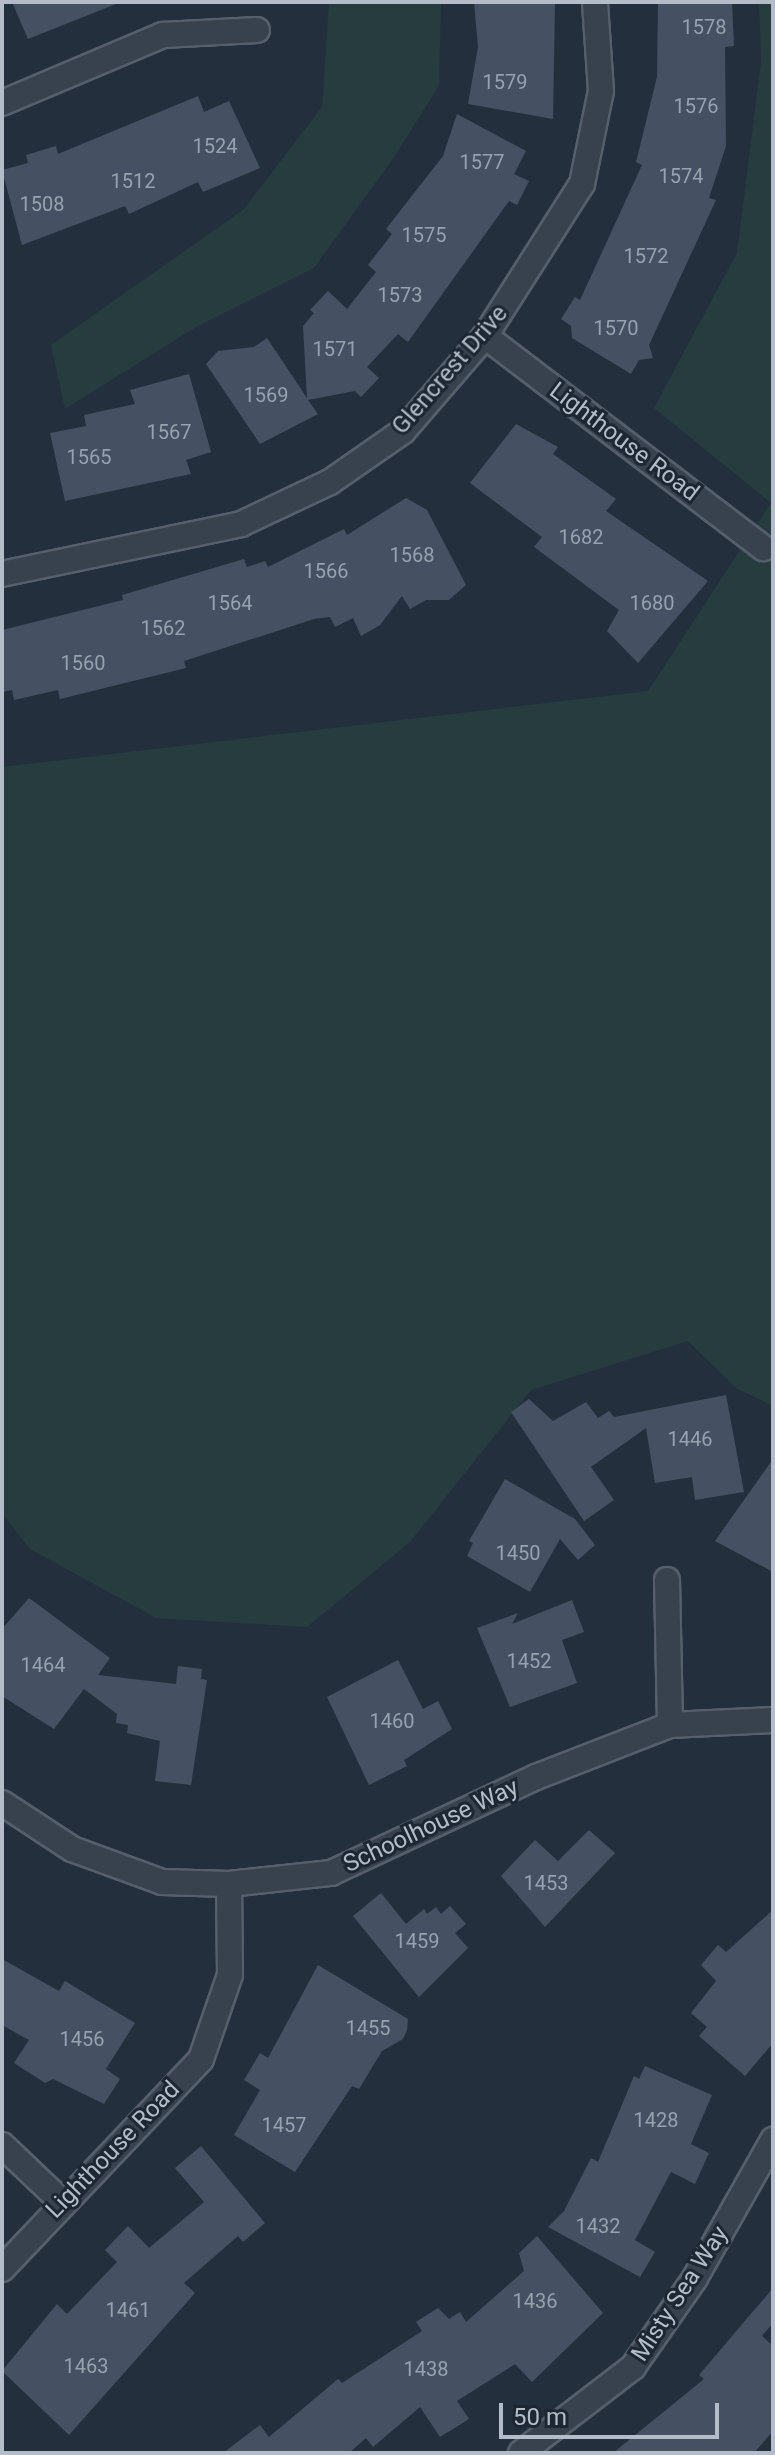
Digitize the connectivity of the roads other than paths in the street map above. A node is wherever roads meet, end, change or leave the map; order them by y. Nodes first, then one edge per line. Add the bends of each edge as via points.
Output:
1 (595, 2) edge
2 (257, 30) dead end
3 (2, 103) edge
4 (485, 336) junction
5 (763, 548) dead end
6 (2, 574) edge
7 (667, 1580) dead end
8 (773, 1720) edge
9 (670, 1725) junction
10 (2, 1803) edge
11 (229, 1884) junction
12 (773, 2140) edge
13 (2, 2145) edge
14 (62, 2202) junction
15 (2, 2269) edge
16 (521, 2453) edge

1 - 4 street, Glencrest Drive via 601,91 582,184
2 - 3 street via 163,35
4 - 5 street, Lighthouse Road
4 - 6 street, Glencrest Drive via 403,431 330,482 241,524
7 - 9 street
8 - 9 street, Schoolhouse Way
9 - 11 street, Schoolhouse Way via 536,1777 331,1873
10 - 11 street, Schoolhouse Way via 72,1849 162,1882
11 - 14 street, Lighthouse Road via 230,1975 201,2059 134,2136
12 - 16 street, Misty Sea Way via 695,2278 633,2367
13 - 14 street
14 - 15 street, Lighthouse Road

